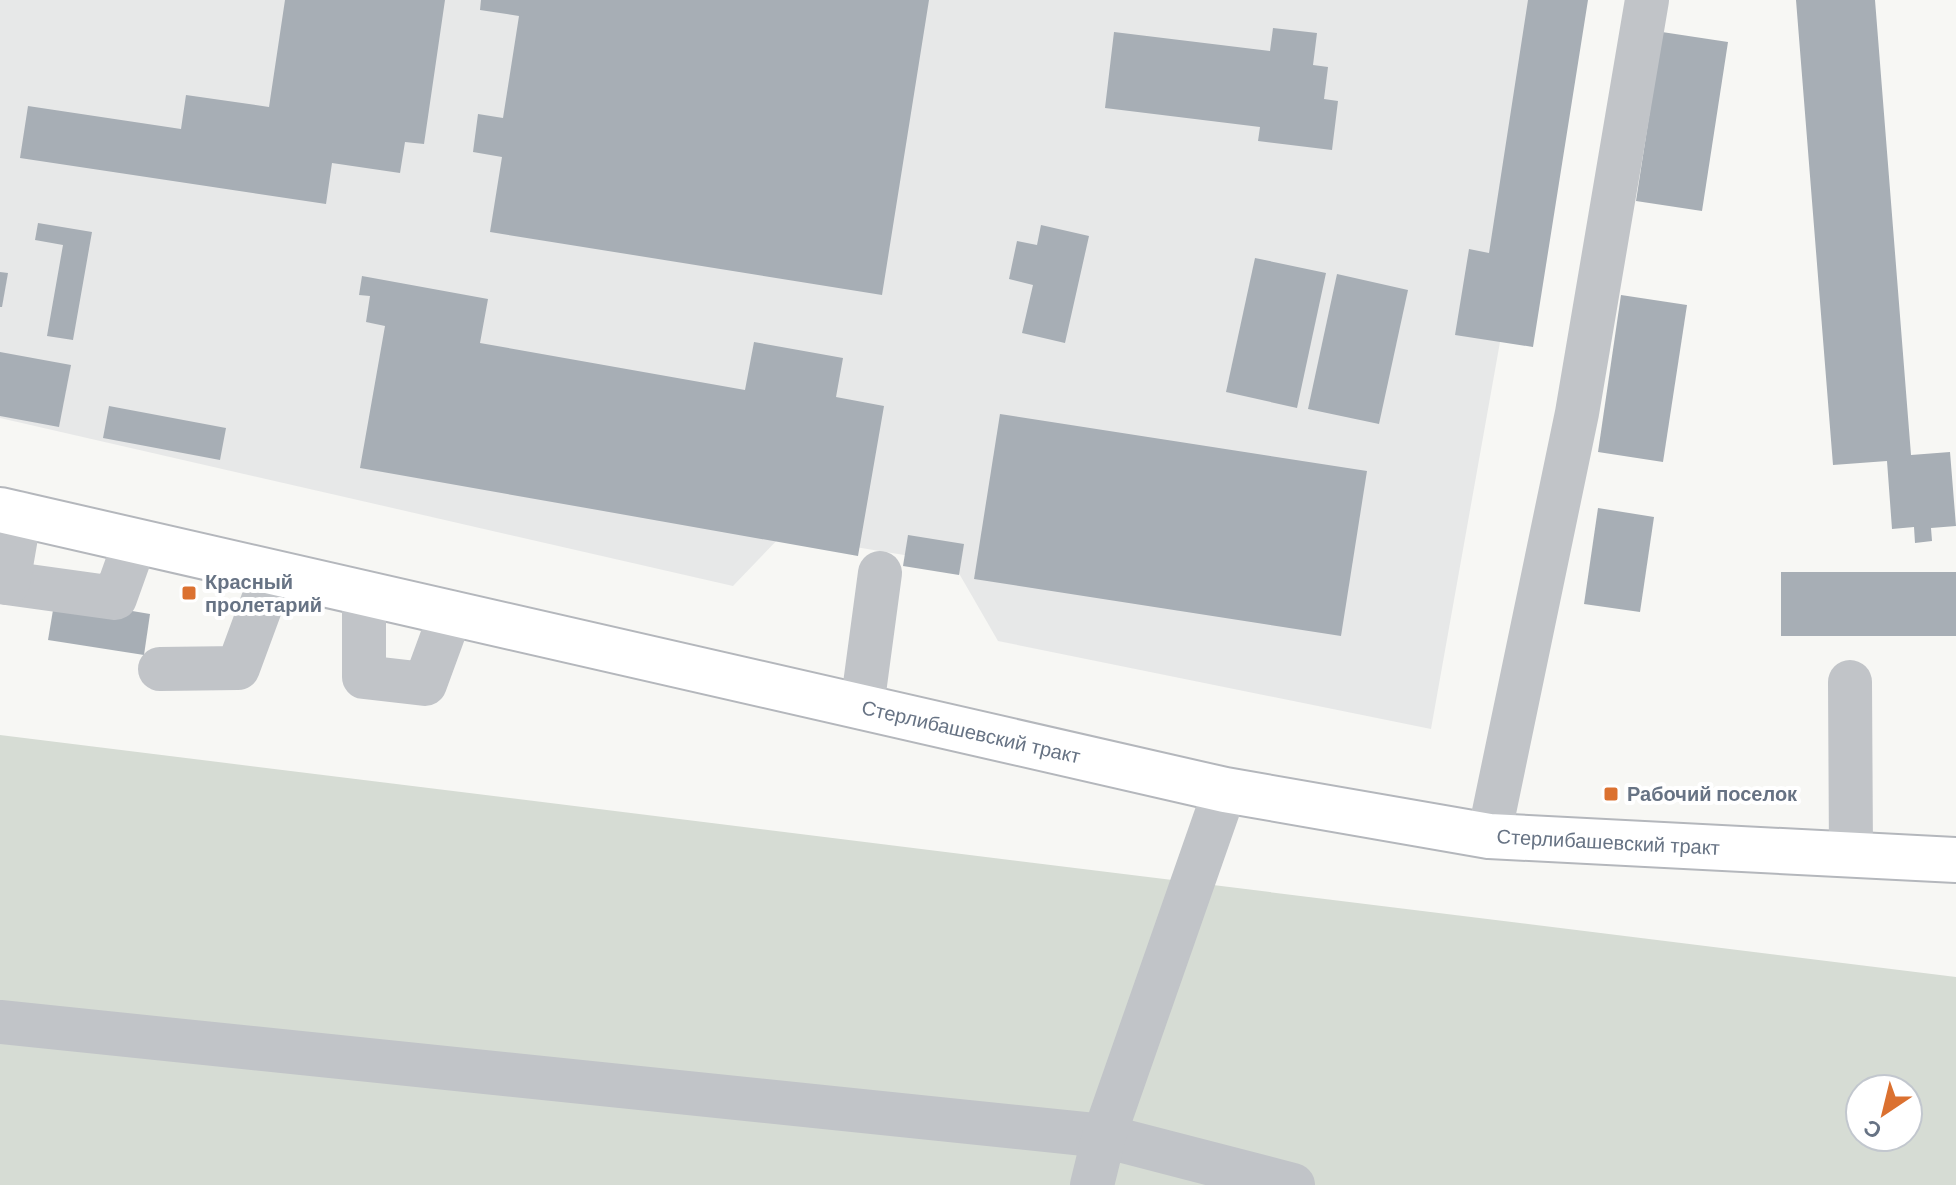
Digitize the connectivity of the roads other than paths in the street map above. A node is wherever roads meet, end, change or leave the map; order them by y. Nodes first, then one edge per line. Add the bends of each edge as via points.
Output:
1 (1647, 0) edge
2 (10, 512) edge
3 (135, 542) junction
4 (273, 573) junction
5 (880, 573) dead end
6 (4, 583) edge
7 (364, 594) junction
8 (451, 613) junction
9 (160, 669) dead end
10 (1850, 682) dead end
11 (862, 707) junction
12 (1225, 790) junction
13 (1489, 836) junction
14 (1851, 854) junction
15 (1956, 860) edge
16 (0, 1022) edge
17 (1104, 1136) junction
18 (1092, 1185) edge
19 (1293, 1185) edge

1 - 13 street via 1577,413
2 - 3 main road, Стерлибашевский тракт
2 - 6 street
3 - 4 main road, Стерлибашевский тракт
3 - 6 street via 115,598
4 - 7 main road, Стерлибашевский тракт
4 - 9 street via 238,668
5 - 11 street
7 - 8 main road, Стерлибашевский тракт
7 - 8 street via 364,677 425,684
8 - 11 main road, Стерлибашевский тракт
10 - 14 street
11 - 12 main road, Стерлибашевский тракт
12 - 13 main road, Стерлибашевский тракт
12 - 17 street
13 - 14 main road, Стерлибашевский тракт
14 - 15 main road, Стерлибашевский тракт
16 - 17 street
17 - 18 street
17 - 19 street

